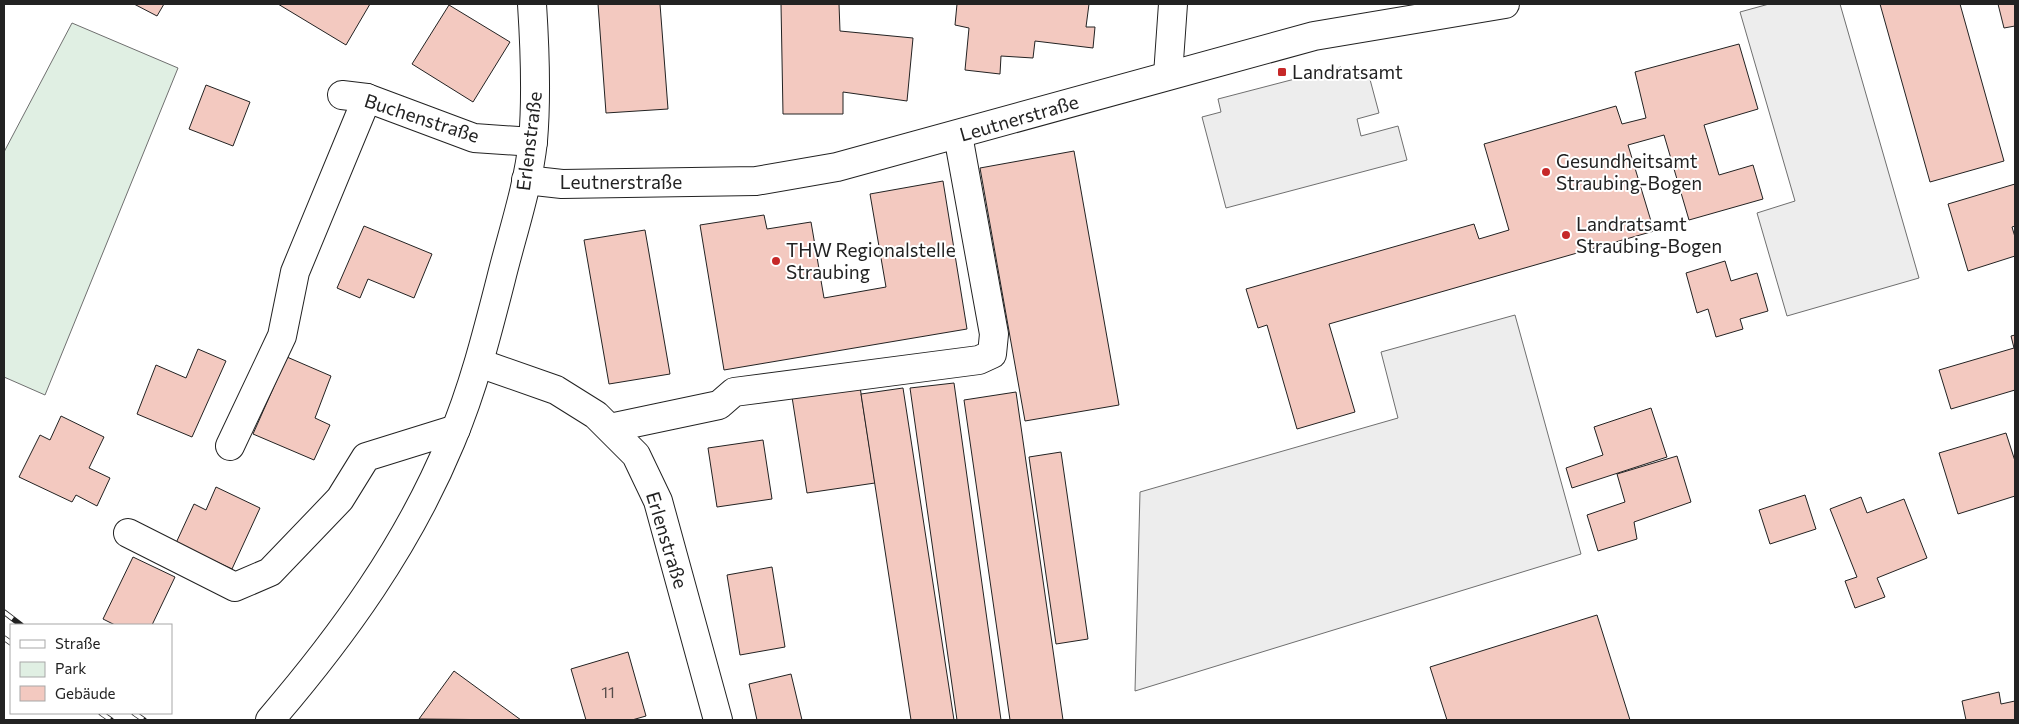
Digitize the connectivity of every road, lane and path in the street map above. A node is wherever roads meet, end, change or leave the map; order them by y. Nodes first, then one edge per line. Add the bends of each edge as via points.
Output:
1 (532, 4) edge
2 (1173, 4) edge
3 (1505, 4) edge
4 (1168, 75) junction
5 (958, 135) junction
6 (532, 142) junction
7 (526, 180) junction
8 (479, 362) junction
9 (610, 428) junction
10 (456, 429) junction
11 (230, 446) dead end
12 (128, 534) dead end
13 (276, 714) edge
14 (718, 720) edge

1 - 6 street, Erlenstraße via 536,68
2 - 4 street
3 - 4 street, Leutnerstraße via 1314,36
4 - 5 street, Leutnerstraße
5 - 7 street, Leutnerstraße via 837,167 756,181 562,184
5 - 9 street via 994,334 992,354 979,360 734,392 719,405
6 - 7 street, Erlenstraße
6 - 11 street, Buchenstraße via 474,138 354,97 296,272 282,336
7 - 8 street, Erlenstraße
8 - 9 street, Erlenstraße via 556,390 596,415
8 - 10 street, Erlenstraße
9 - 14 street, Erlenstraße via 636,455 658,501
10 - 12 street via 366,457 340,499 270,572 235,587
10 - 13 street, Erlenstraße via 423,502 390,559 326,653

